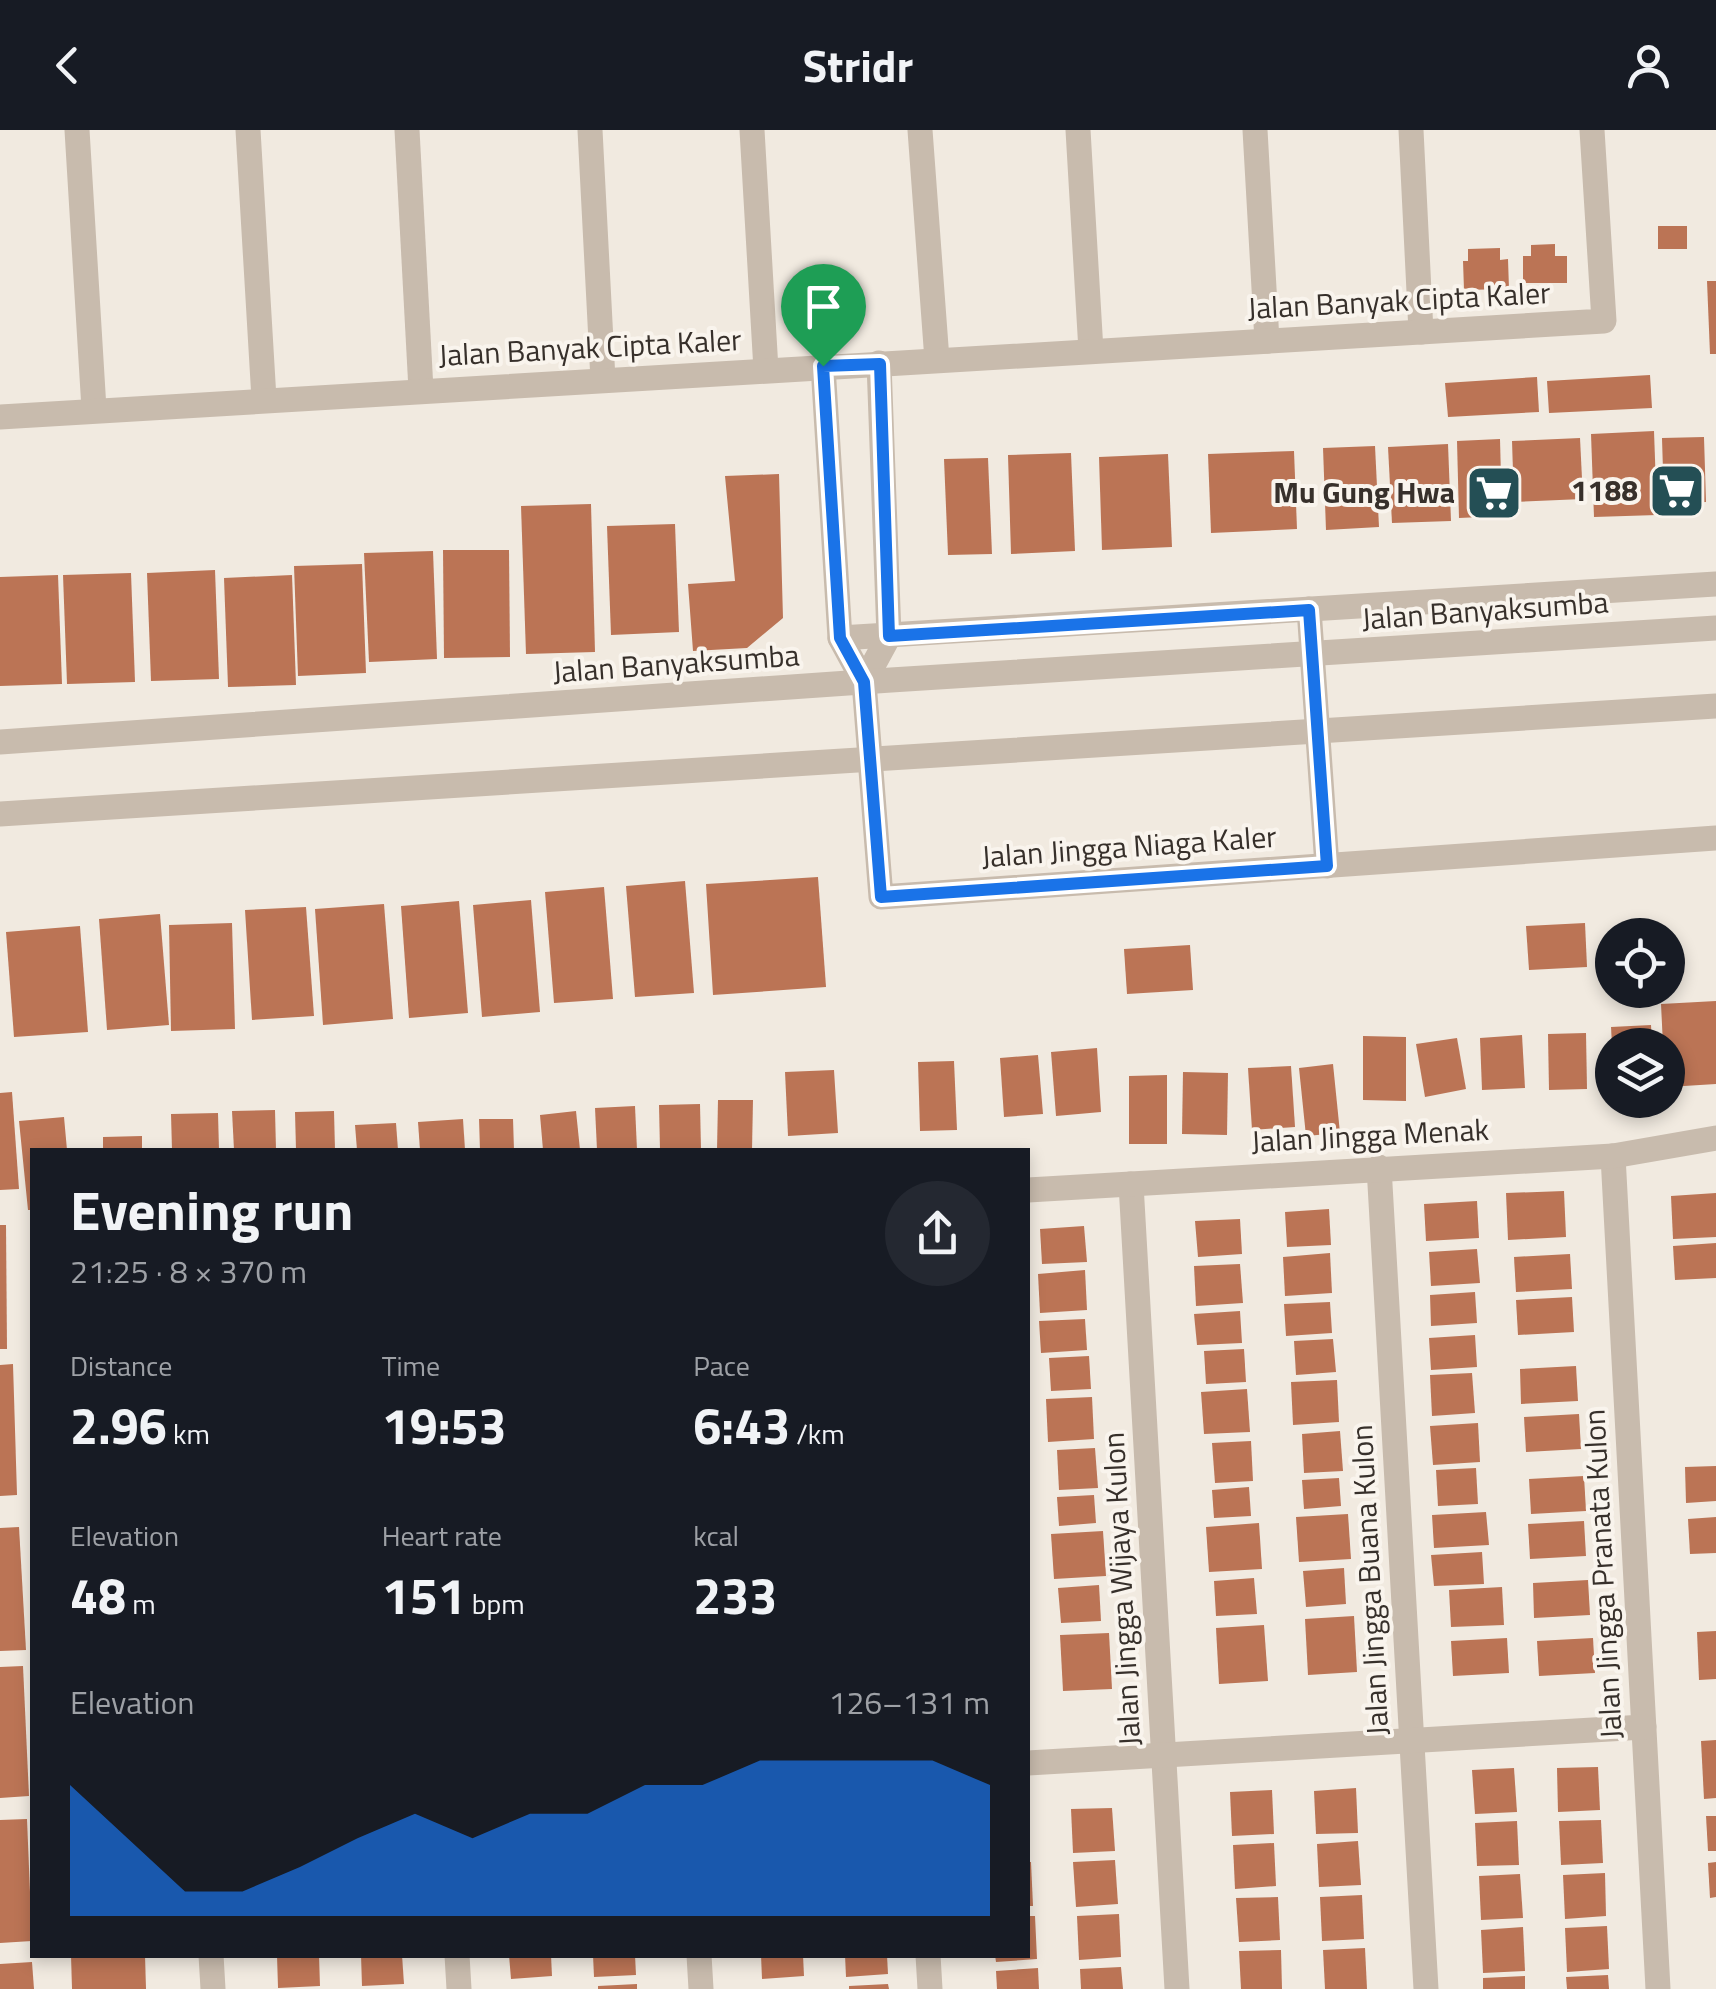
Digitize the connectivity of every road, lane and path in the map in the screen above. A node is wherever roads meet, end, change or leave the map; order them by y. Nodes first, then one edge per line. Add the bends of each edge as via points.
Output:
1 (77, 130) edge
2 (248, 130) edge
3 (406, 130) edge
4 (590, 130) edge
5 (752, 130) edge
6 (920, 130) edge
7 (1078, 130) edge
8 (1255, 130) edge
9 (1411, 130) edge
10 (1592, 130) edge
11 (1421, 332) junction
12 (1267, 341) junction
13 (1091, 351) junction
14 (937, 360) junction
15 (880, 364) junction
16 (823, 366) junction
17 (766, 370) junction
18 (603, 380) junction
19 (421, 390) junction
20 (264, 399) junction
21 (94, 410) junction
22 (0, 417) edge
23 (1716, 584) edge
24 (1309, 610) junction
25 (1716, 628) edge
26 (889, 636) junction
27 (840, 638) junction
28 (1312, 654) junction
29 (864, 682) junction
30 (1716, 706) edge
31 (1318, 731) junction
32 (0, 742) edge
33 (870, 759) junction
34 (0, 814) edge
35 (1716, 838) edge
36 (1327, 866) junction
37 (1716, 1138) edge
38 (1613, 1156) junction
39 (1379, 1167) junction
40 (1131, 1184) junction
41 (1030, 1190) edge
42 (1644, 1727) junction
43 (1412, 1738) junction
44 (1164, 1756) junction
45 (1030, 1763) edge
46 (211, 1958) edge
47 (457, 1958) edge
48 (699, 1958) edge
49 (928, 1958) edge
50 (213, 1989) edge
51 (459, 1989) edge
52 (701, 1989) edge
53 (930, 1989) edge
54 (1177, 1989) edge
55 (1426, 1989) edge
56 (1658, 1989) edge

1 - 21 street
2 - 20 street
3 - 19 street
4 - 18 street
5 - 17 street
6 - 14 street
7 - 13 street
8 - 12 street
9 - 11 street
10 - 11 street, Jalan Banyak Cipta Kaler via 1604,321
11 - 12 street, Jalan Banyak Cipta Kaler
12 - 13 street, Jalan Banyak Cipta Kaler
13 - 14 street, Jalan Banyak Cipta Kaler
14 - 15 street, Jalan Banyak Cipta Kaler
15 - 16 street, Jalan Banyak Cipta Kaler
15 - 26 street
16 - 17 street, Jalan Banyak Cipta Kaler
16 - 27 street
17 - 18 street, Jalan Banyak Cipta Kaler
18 - 19 street, Jalan Banyak Cipta Kaler
19 - 20 street, Jalan Banyak Cipta Kaler
20 - 21 street, Jalan Banyak Cipta Kaler
21 - 22 street, Jalan Banyak Cipta Kaler
23 - 24 street
24 - 26 street
24 - 28 street
25 - 28 street, Jalan Banyaksumba
26 - 27 street
26 - 29 street
27 - 29 street
28 - 29 street, Jalan Banyaksumba
28 - 31 street
29 - 32 street, Jalan Banyaksumba
29 - 33 street, Jalan Jingga Niaga Kaler
30 - 31 street
31 - 33 street
31 - 36 street
33 - 34 street
33 - 36 street, Jalan Jingga Niaga Kaler via 881,897
35 - 36 street, Jalan Jingga Niaga Kaler
37 - 38 street, Jalan Jingga Menak
38 - 39 street, Jalan Jingga Menak
38 - 42 street, Jalan Jingga Pranata Kulon
39 - 40 street, Jalan Jingga Menak
39 - 43 street, Jalan Jingga Buana Kulon
40 - 41 street, Jalan Jingga Menak
40 - 44 street, Jalan Jingga Wijaya Kulon
42 - 43 street
42 - 56 street, Jalan Jingga Pranata Kulon
43 - 44 street
43 - 55 street, Jalan Jingga Buana Kulon
44 - 45 street
44 - 54 street, Jalan Jingga Wijaya Kulon
46 - 50 street
47 - 51 street
48 - 52 street
49 - 53 street

